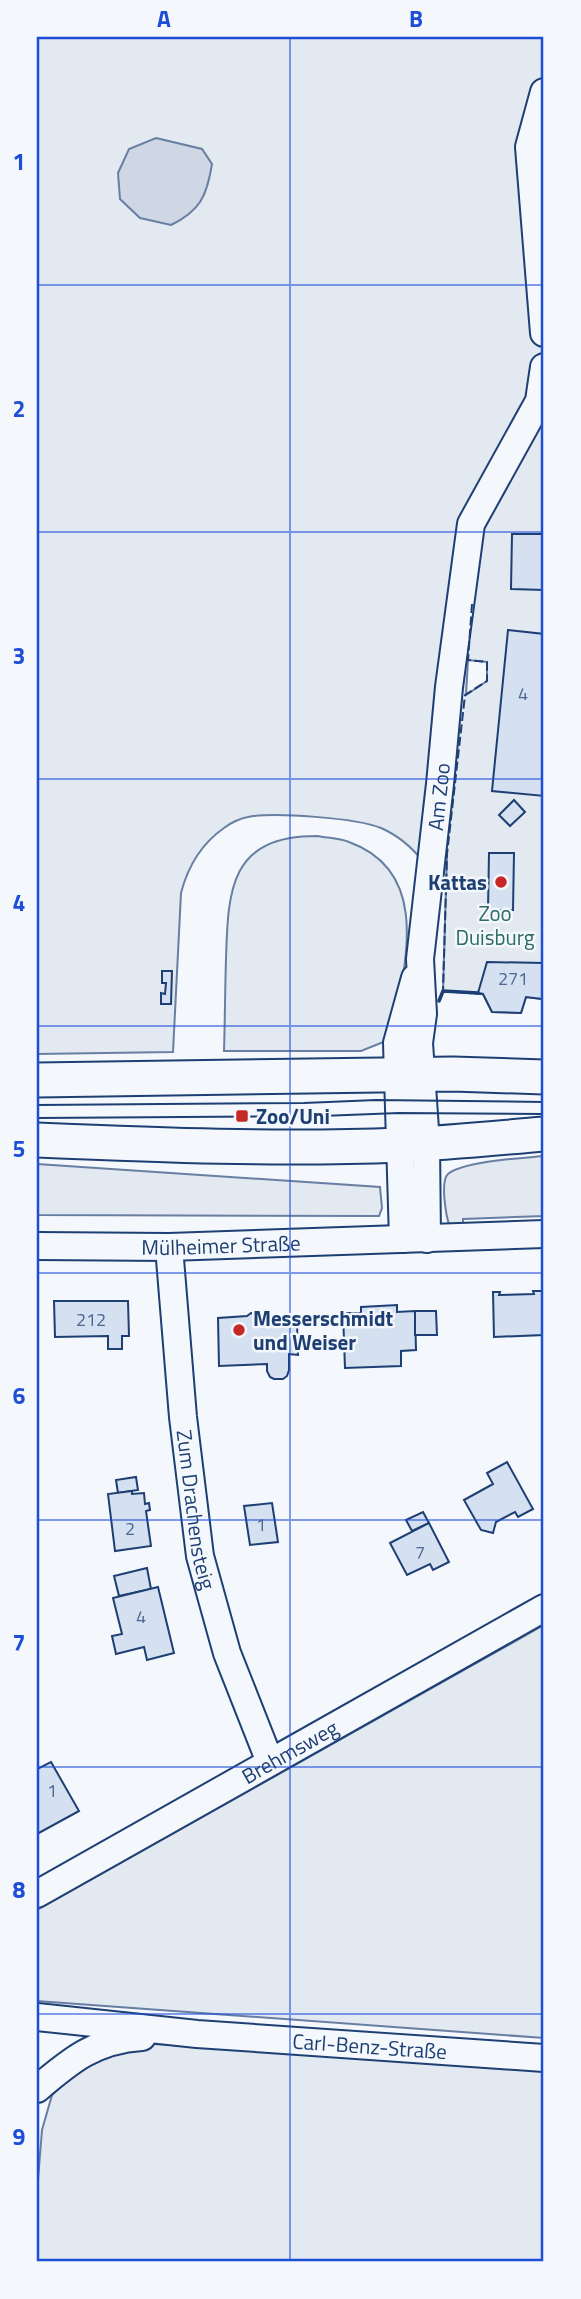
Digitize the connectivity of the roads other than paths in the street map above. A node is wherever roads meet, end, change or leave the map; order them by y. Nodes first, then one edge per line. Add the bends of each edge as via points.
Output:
1 (544, 92) edge
2 (544, 333) edge
3 (544, 367) edge
4 (409, 1074) junction
5 (544, 1077) edge
6 (37, 1080) edge
7 (544, 1133) edge
8 (37, 1140) edge
9 (413, 1145) junction
10 (544, 1234) edge
11 (415, 1239) junction
12 (37, 1246) edge
13 (169, 1247) junction
14 (544, 1608) edge
15 (270, 1762) junction
16 (37, 1894) edge
17 (37, 2017) edge
18 (197, 2034) junction
19 (544, 2058) edge
20 (37, 2089) edge

1 - 2 street via 529,147
3 - 4 street, Am Zoo via 539,401 471,524 420,959 397,1043
4 - 5 main road
4 - 6 main road
4 - 9 street
7 - 9 main road
8 - 9 main road via 159,1146
9 - 11 street
10 - 11 street, Mülheimer Straße
11 - 13 street, Mülheimer Straße
12 - 13 street, Mülheimer Straße
13 - 15 street, Zum Drachensteig via 200,1556 227,1653
14 - 15 street, Brehmsweg
15 - 16 street, Brehmsweg
17 - 18 street, Carl-Benz-Straße
18 - 19 street, Carl-Benz-Straße
18 - 20 street, Carl-Benz-Straße via 98,2045 75,2057

